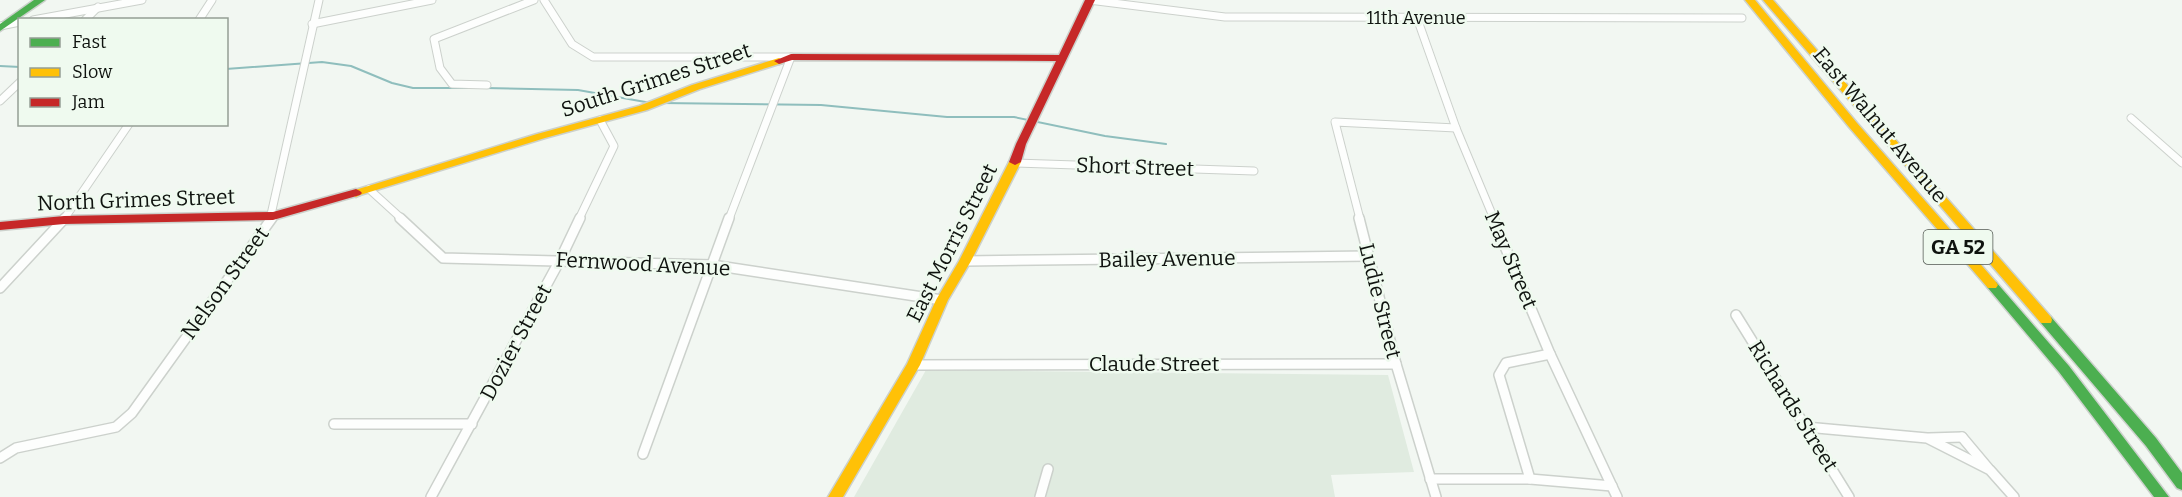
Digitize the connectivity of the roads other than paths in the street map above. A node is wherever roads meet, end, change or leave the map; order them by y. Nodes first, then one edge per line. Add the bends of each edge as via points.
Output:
1 (40, 0) edge
2 (142, 0) edge
3 (212, 0) edge
4 (319, 0) edge
5 (432, 0) edge
6 (534, 0) edge
7 (544, 0) edge
8 (1089, 0) edge
9 (1750, 0) edge
10 (1768, 0) edge
11 (98, 7) junction
12 (43, 18) edge
13 (87, 18) edge
14 (201, 18) edge
15 (1417, 18) junction
16 (1742, 18) dead end
17 (18, 22) edge
18 (312, 24) junction
19 (2, 26) edge
20 (791, 57) junction
21 (1061, 58) junction
22 (18, 84) edge
23 (487, 85) dead end
24 (0, 101) edge
25 (1841, 111) junction
26 (1863, 111) junction
27 (2131, 118) dead end
28 (600, 120) junction
29 (128, 126) edge
30 (1456, 128) junction
31 (1015, 163) junction
32 (2182, 163) edge
33 (1254, 171) dead end
34 (369, 189) junction
35 (273, 216) junction
36 (64, 220) junction
37 (0, 226) edge
38 (1369, 256) junction
39 (560, 260) junction
40 (965, 261) junction
41 (712, 265) junction
42 (0, 288) edge
43 (942, 300) junction
44 (1736, 315) dead end
45 (1550, 354) junction
46 (1396, 364) junction
47 (913, 365) junction
48 (334, 424) dead end
49 (472, 424) junction
50 (1806, 427) junction
51 (1962, 437) junction
52 (1928, 438) junction
53 (1955, 452) junction
54 (643, 454) dead end
55 (0, 458) edge
56 (1048, 470) dead end
57 (1990, 470) junction
58 (1430, 479) junction
59 (1530, 479) junction
60 (2182, 484) edge
61 (1612, 486) junction
62 (431, 497) edge
63 (835, 497) edge
64 (1040, 497) edge
65 (1436, 497) edge
66 (1617, 497) edge
67 (1849, 497) edge
68 (2014, 497) edge
69 (2162, 497) edge

1 - 19 main road
2 - 11 street
3 - 14 street
4 - 18 street, Nelson Street
5 - 18 street
6 - 23 street via 434,39 440,68 452,84
7 - 20 street via 572,44 593,57
8 - 15 street, 11th Avenue via 1225,17
8 - 21 main road, East Morris Street
9 - 25 main road, East Walnut Avenue / GA 52
10 - 26 main road, East Walnut Avenue / GA 52
11 - 12 street
11 - 13 street
15 - 16 street, 11th Avenue
15 - 30 street, May Street
17 - 19 street
18 - 35 street, Nelson Street
20 - 21 main road, South Grimes Street
20 - 28 main road, South Grimes Street
20 - 41 street
21 - 31 main road, East Morris Street
22 - 24 street
25 - 26 main road
25 - 69 main road, East Walnut Avenue / GA 52 via 2081,390
26 - 60 main road, East Walnut Avenue / GA 52 via 2151,442
27 - 32 street
28 - 34 main road, South Grimes Street
28 - 39 street, Dozier Street via 614,146
29 - 36 street
30 - 38 street, Ludie Street via 1335,122
30 - 45 street, May Street
31 - 33 street, Short Street
31 - 40 main road, East Morris Street
34 - 35 main road, South Grimes Street
34 - 39 street, Fernwood Avenue via 443,258
35 - 36 main road, North Grimes Street
35 - 55 street, Nelson Street via 132,413 116,427 16,448
36 - 37 main road, North Grimes Street
36 - 42 street
38 - 40 street, Bailey Avenue
38 - 46 street, Ludie Street
39 - 41 street, Fernwood Avenue
39 - 49 street, Dozier Street
40 - 43 main road, East Morris Street
41 - 43 street, Fernwood Avenue
41 - 54 street
43 - 47 main road, East Morris Street
44 - 50 street, Richards Street
45 - 59 street via 1506,363 1499,375
45 - 61 street, May Street
46 - 47 street, Claude Street
46 - 58 street, Ludie Street
47 - 63 main road, East Morris Street
48 - 49 street
49 - 62 street, Dozier Street
50 - 52 street
50 - 67 street, Richards Street
51 - 52 street
51 - 53 street
51 - 57 street
52 - 53 street
53 - 57 street
56 - 64 street
57 - 68 street
58 - 59 street
58 - 65 street, Ludie Street
59 - 61 street
61 - 66 street, May Street

